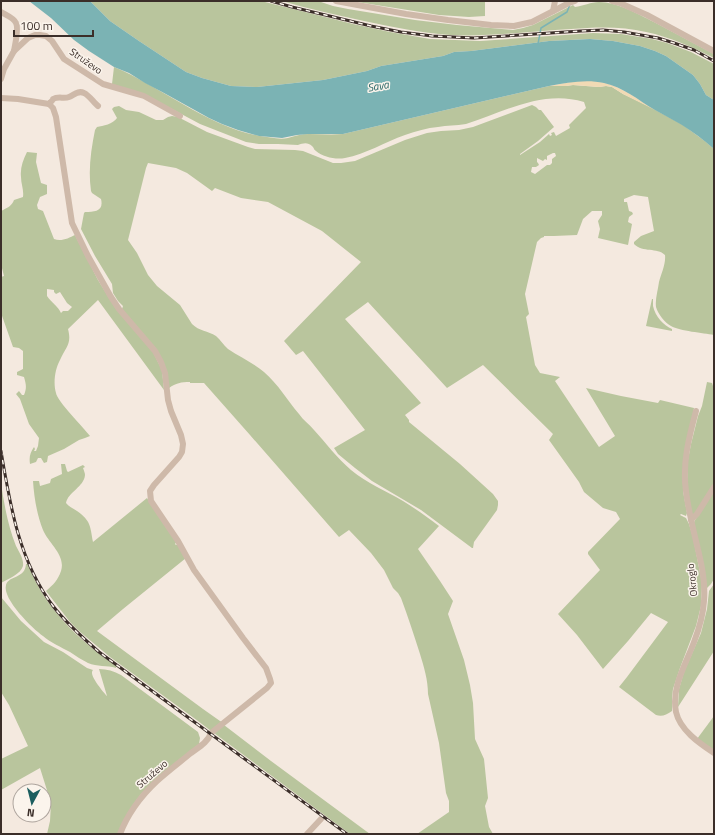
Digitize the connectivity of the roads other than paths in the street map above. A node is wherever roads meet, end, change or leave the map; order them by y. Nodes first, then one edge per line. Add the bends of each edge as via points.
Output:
1 (336, 1) edge
2 (555, 1) edge
3 (612, 1) edge
4 (573, 2) edge
5 (554, 11) junction
6 (1, 12) edge
7 (14, 51) junction
8 (714, 51) edge
9 (1, 79) edge
10 (1, 98) edge
11 (49, 104) junction
12 (98, 106) dead end
13 (180, 116) dead end
14 (696, 411) dead end
15 (714, 487) edge
16 (691, 520) junction
17 (714, 753) edge
18 (321, 819) dead end
19 (120, 834) edge
20 (307, 834) edge

1 - 5 street via 413,15 503,26 532,22
2 - 5 street
3 - 8 street via 647,15
4 - 5 street
6 - 7 street, Struževo via 17,24
7 - 9 street, Struževo
7 - 13 street, Struževo via 28,38 35,35 46,36 64,59 103,84 144,96
10 - 11 street
11 - 12 street via 58,98 81,92
11 - 19 street, Struževo via 56,117 72,223 119,310 155,351 161,362 171,411 181,435 182,452 150,491 151,501 194,570 266,668 271,684 142,795
14 - 16 street, Okroglo via 684,471
15 - 16 street via 698,514
16 - 17 street, Okroglo via 700,558 705,590 704,602 697,636 676,689 675,703 676,713 686,730
18 - 20 street

